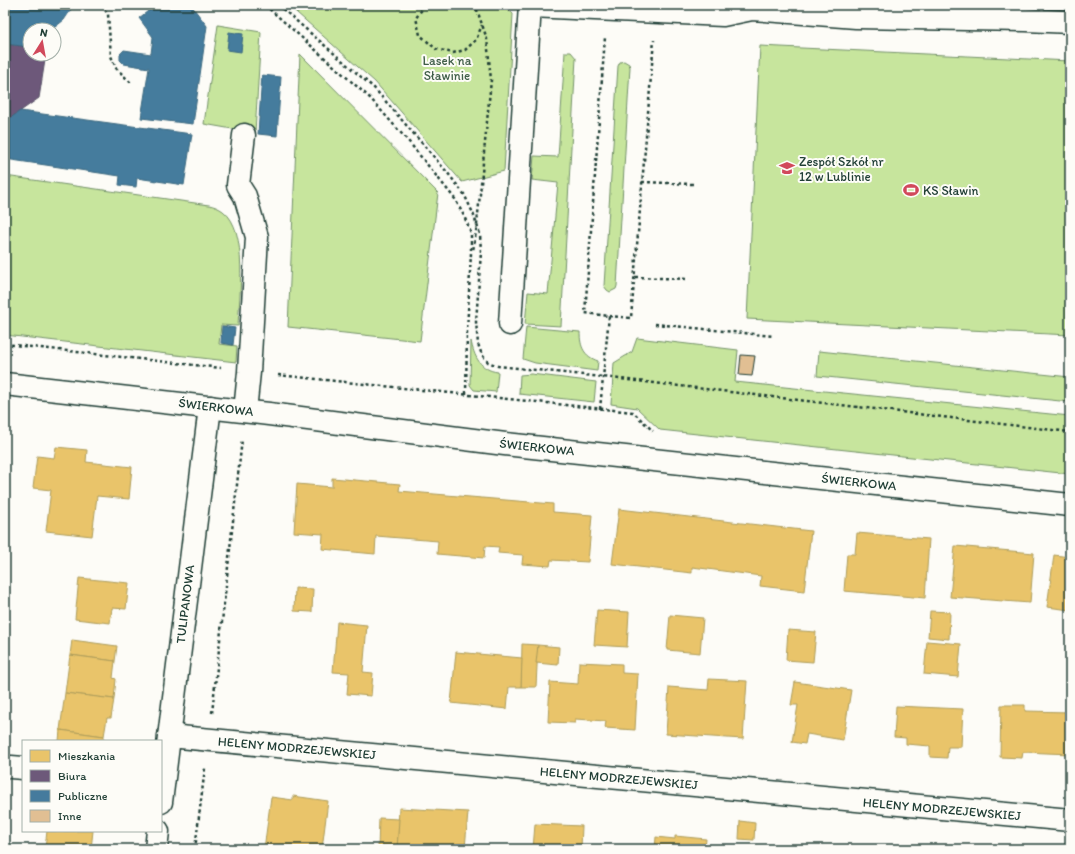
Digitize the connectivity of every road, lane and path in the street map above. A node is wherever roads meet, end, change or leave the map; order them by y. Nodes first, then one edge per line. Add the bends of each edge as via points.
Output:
1 (101, 5) edge
2 (265, 5) edge
3 (278, 5) edge
4 (425, 5) edge
5 (472, 5) edge
6 (531, 5) edge
7 (606, 9) junction
8 (657, 12) junction
9 (1070, 22) edge
10 (482, 24) junction
11 (132, 84) dead end
12 (244, 135) dead end
13 (642, 182) junction
14 (693, 184) dead end
15 (477, 225) junction
16 (470, 265) junction
17 (635, 277) junction
18 (688, 279) dead end
19 (609, 316) junction
20 (510, 324) dead end
21 (655, 324) dead end
22 (773, 336) dead end
23 (5, 344) edge
24 (250, 372) junction
25 (604, 377) junction
26 (5, 384) edge
27 (466, 394) junction
28 (210, 406) junction
29 (600, 409) junction
30 (245, 411) junction
31 (654, 431) dead end
32 (1070, 432) edge
33 (242, 439) dead end
34 (1070, 505) edge
35 (169, 736) junction
36 (209, 739) junction
37 (162, 791) edge
38 (1070, 820) edge
39 (158, 832) edge
40 (156, 849) edge

1 - 11 path via 108,14 111,56 116,68
2 - 16 path via 370,98 455,199 471,233
3 - 15 path via 374,88 464,194
4 - 10 path via 416,18 420,34 436,49 453,53 465,50 476,40
5 - 10 path via 477,10
6 - 7 street
6 - 20 street
7 - 8 street
7 - 19 path via 585,313
8 - 9 street via 723,15 752,10 856,16
8 - 13 path
10 - 15 path via 487,39 491,80
12 - 24 street via 238,185 245,196 257,238
13 - 14 path
13 - 17 path
15 - 16 path
15 - 25 path via 481,252 476,322 482,355 488,362 498,366
16 - 27 path
17 - 18 path
17 - 19 path via 631,318
19 - 25 path
21 - 22 path
23 - 24 path
24 - 27 path
24 - 30 street
25 - 29 path
25 - 32 path
26 - 28 street, ŚWIERKOWA
27 - 29 path
28 - 30 street, ŚWIERKOWA
28 - 35 street, TULIPANOWA
29 - 31 path via 633,412
30 - 34 street, ŚWIERKOWA via 505,444
33 - 36 path
35 - 36 street, HELENY MODRZEJEWSKIEJ
35 - 37 street, TULIPANOWA
36 - 38 street, HELENY MODRZEJEWSKIEJ
39 - 40 street

